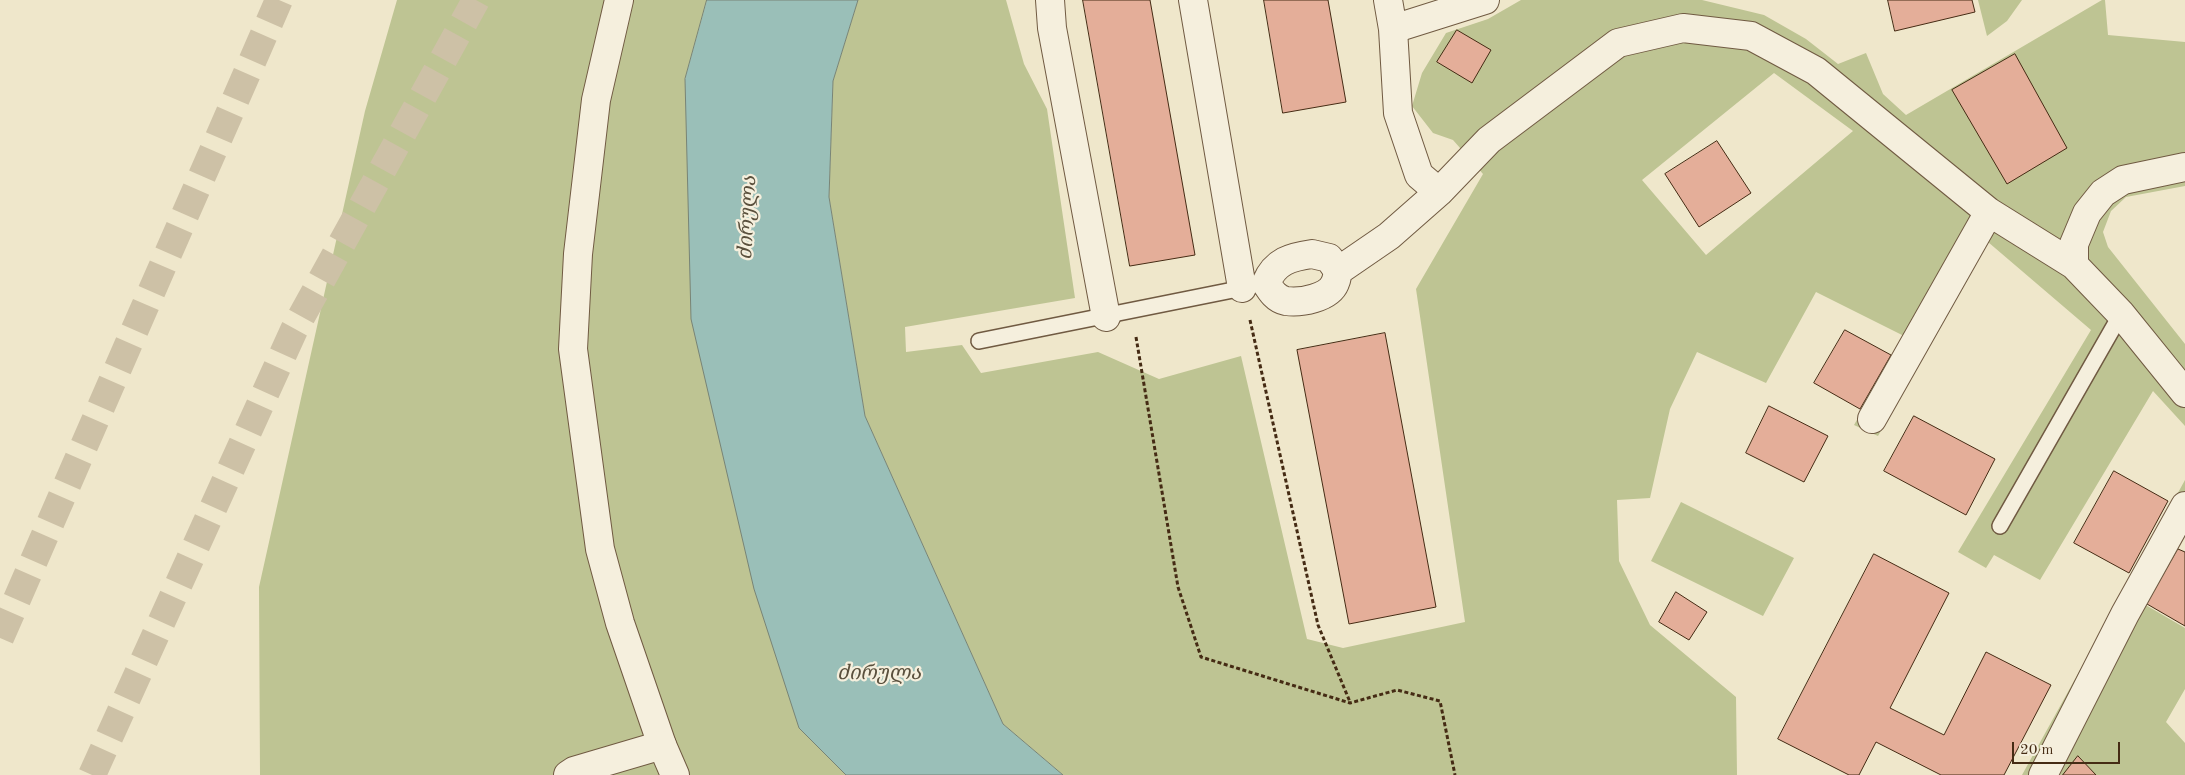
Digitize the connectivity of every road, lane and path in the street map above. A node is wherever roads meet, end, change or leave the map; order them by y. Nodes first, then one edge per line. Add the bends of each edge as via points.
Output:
1 (619, 0) edge
2 (1050, 0) edge
3 (1193, 0) edge
4 (1388, 0) edge
5 (1485, 0) edge
6 (1393, 29) junction
7 (2185, 167) edge
8 (1439, 192) junction
9 (1989, 212) junction
10 (2074, 265) junction
11 (1338, 271) junction
12 (1254, 286) junction
13 (1119, 314) junction
14 (2121, 314) junction
15 (979, 341) dead end
16 (2175, 363) edge
17 (2185, 393) edge
18 (1872, 419) dead end
19 (2185, 506) edge
20 (2000, 526) dead end
21 (1350, 703) junction
22 (662, 745) junction
23 (568, 775) edge
24 (675, 775) edge
25 (1455, 775) edge
26 (2043, 775) edge

1 - 22 street via 596,100 578,254 573,349 600,549 620,623
2 - 13 street via 1052,28
3 - 12 street
4 - 6 street
5 - 6 street
6 - 8 street via 1398,113 1419,174
7 - 10 street via 2123,180 2103,194 2087,213 2074,244
8 - 9 street via 1489,140 1618,43 1683,28 1751,36 1816,71
8 - 11 street via 1389,236
9 - 10 street
9 - 18 street
10 - 14 street
11 - 12 street via 1329,258 1312,254 1292,257
11 - 12 street via 1335,284 1324,295 1304,300 1285,301
12 - 13 lane
12 - 21 path via 1318,625
13 - 15 lane
13 - 21 path via 1178,587 1201,657
14 - 16 street
14 - 20 lane
16 - 17 street
19 - 26 street via 2125,614
21 - 25 path via 1398,690 1440,701
22 - 23 street
22 - 24 street

